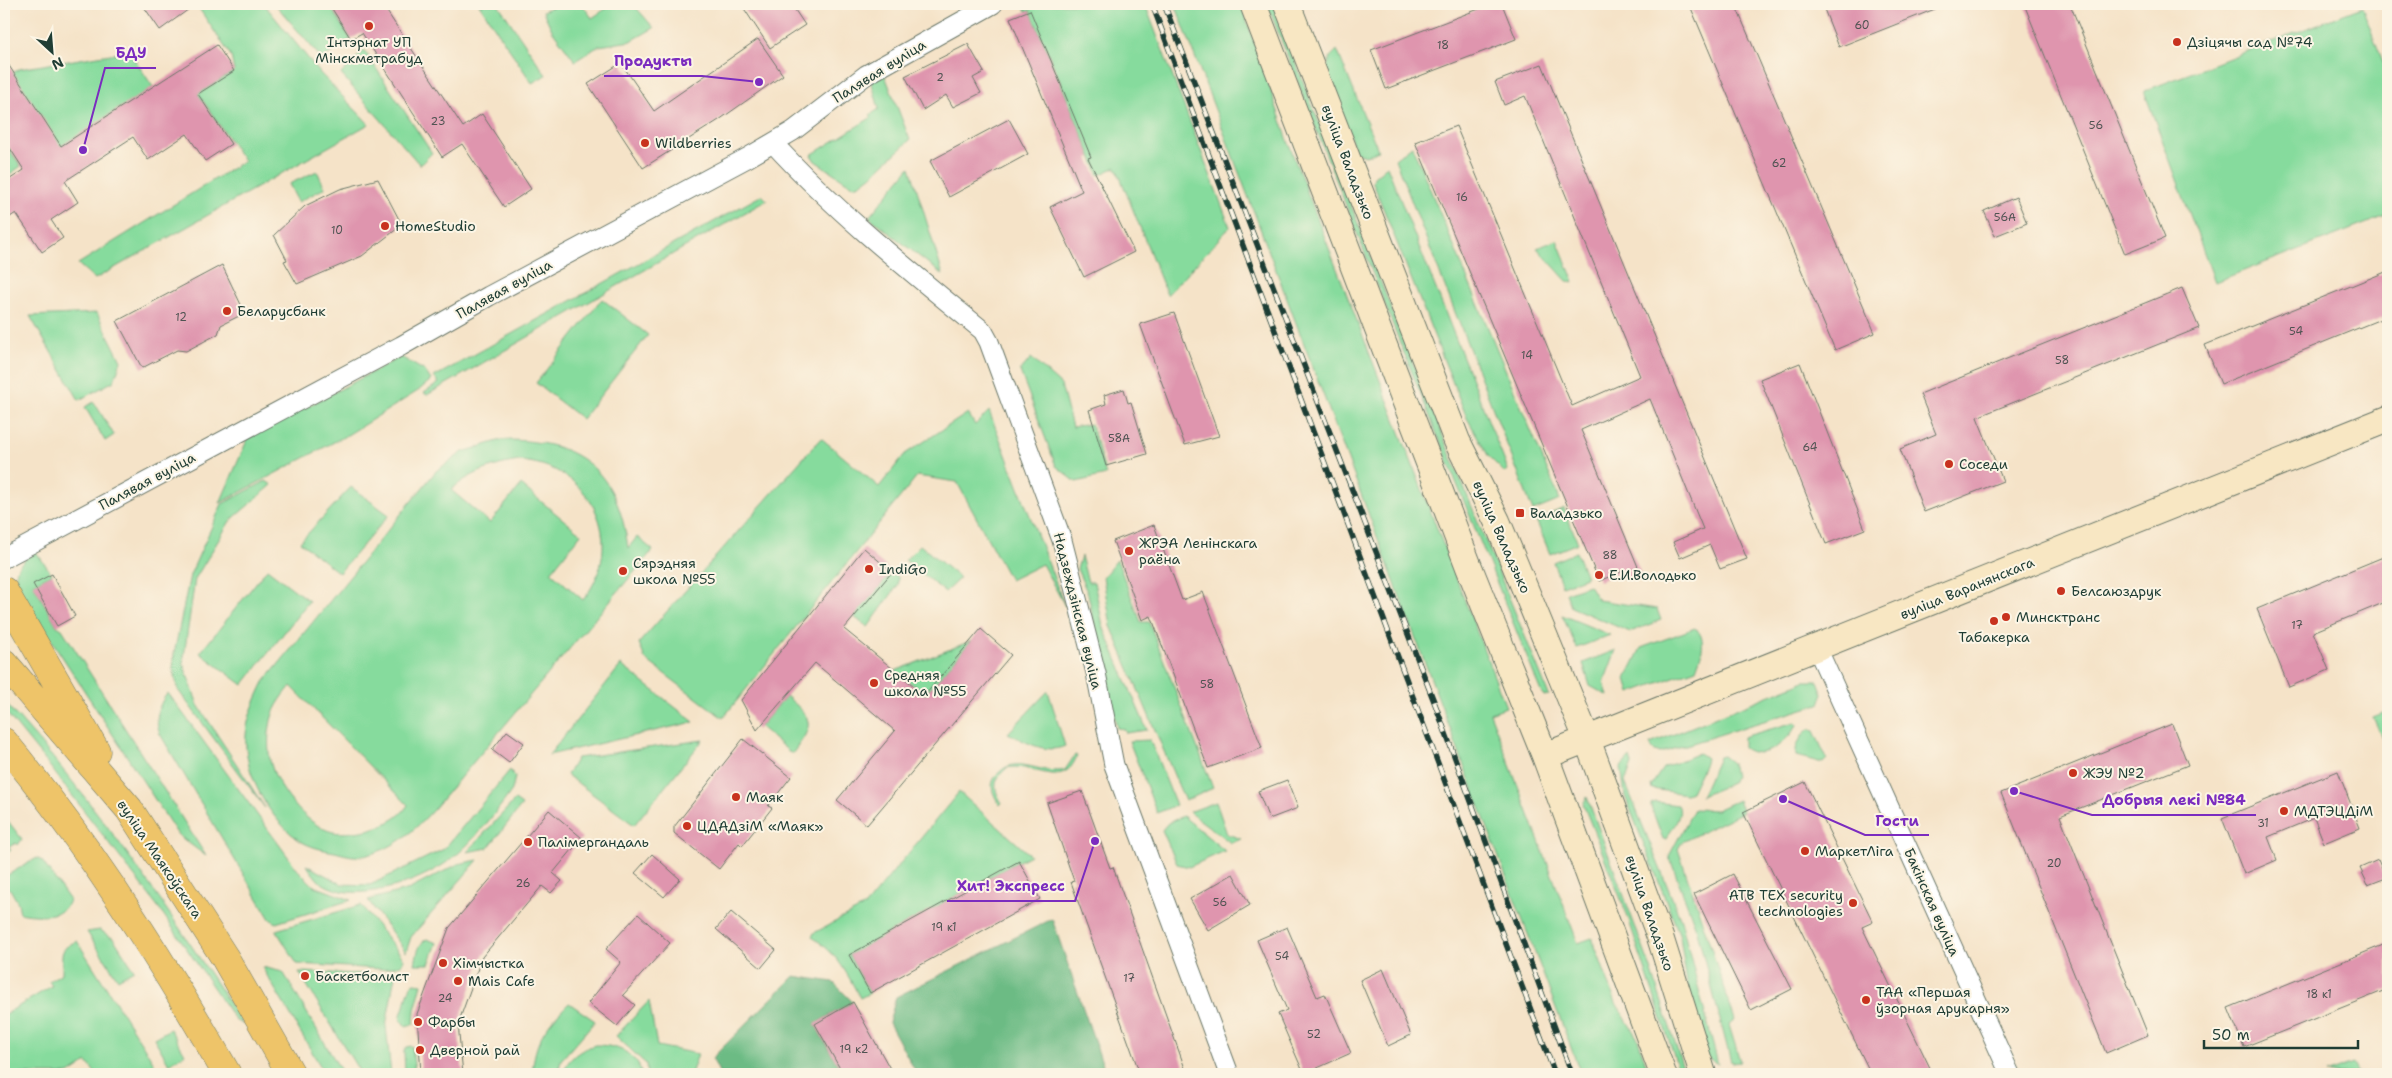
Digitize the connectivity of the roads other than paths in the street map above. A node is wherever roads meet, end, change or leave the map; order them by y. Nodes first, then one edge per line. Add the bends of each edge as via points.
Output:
1 (993, 4) edge
2 (1254, 4) edge
3 (1287, 4) edge
4 (773, 143) junction
5 (2388, 419) edge
6 (4, 558) edge
7 (4, 591) edge
8 (1817, 648) junction
9 (4, 663) edge
10 (1587, 739) junction
11 (4, 742) edge
12 (1545, 756) junction
13 (129, 809) junction
14 (226, 1074) edge
15 (291, 1074) edge
16 (1230, 1074) edge
17 (1663, 1074) edge
18 (1703, 1074) edge
19 (2010, 1074) edge

1 - 4 street, Палявая вуліца via 866,76
2 - 12 main road
3 - 10 main road, вуліца Валадзько via 1457,441 1497,521
4 - 6 street, Палявая вуліца
4 - 16 street, Надзеждзінская вуліца via 845,216 983,331 989,342 1062,540 1096,672 1114,765
5 - 8 main road, вуліца Варанянскага
7 - 13 main road
8 - 10 main road, вуліца Варанянскага
8 - 19 street, Бакінская вуліца
9 - 13 main road, вуліца Маякоўскага
10 - 12 main road, вуліца Варанянскага
10 - 18 main road, вуліца Валадзько via 1660,938
11 - 14 main road via 42,788 121,899
12 - 17 main road
13 - 15 main road, вуліца Маякоўскага via 225,958

